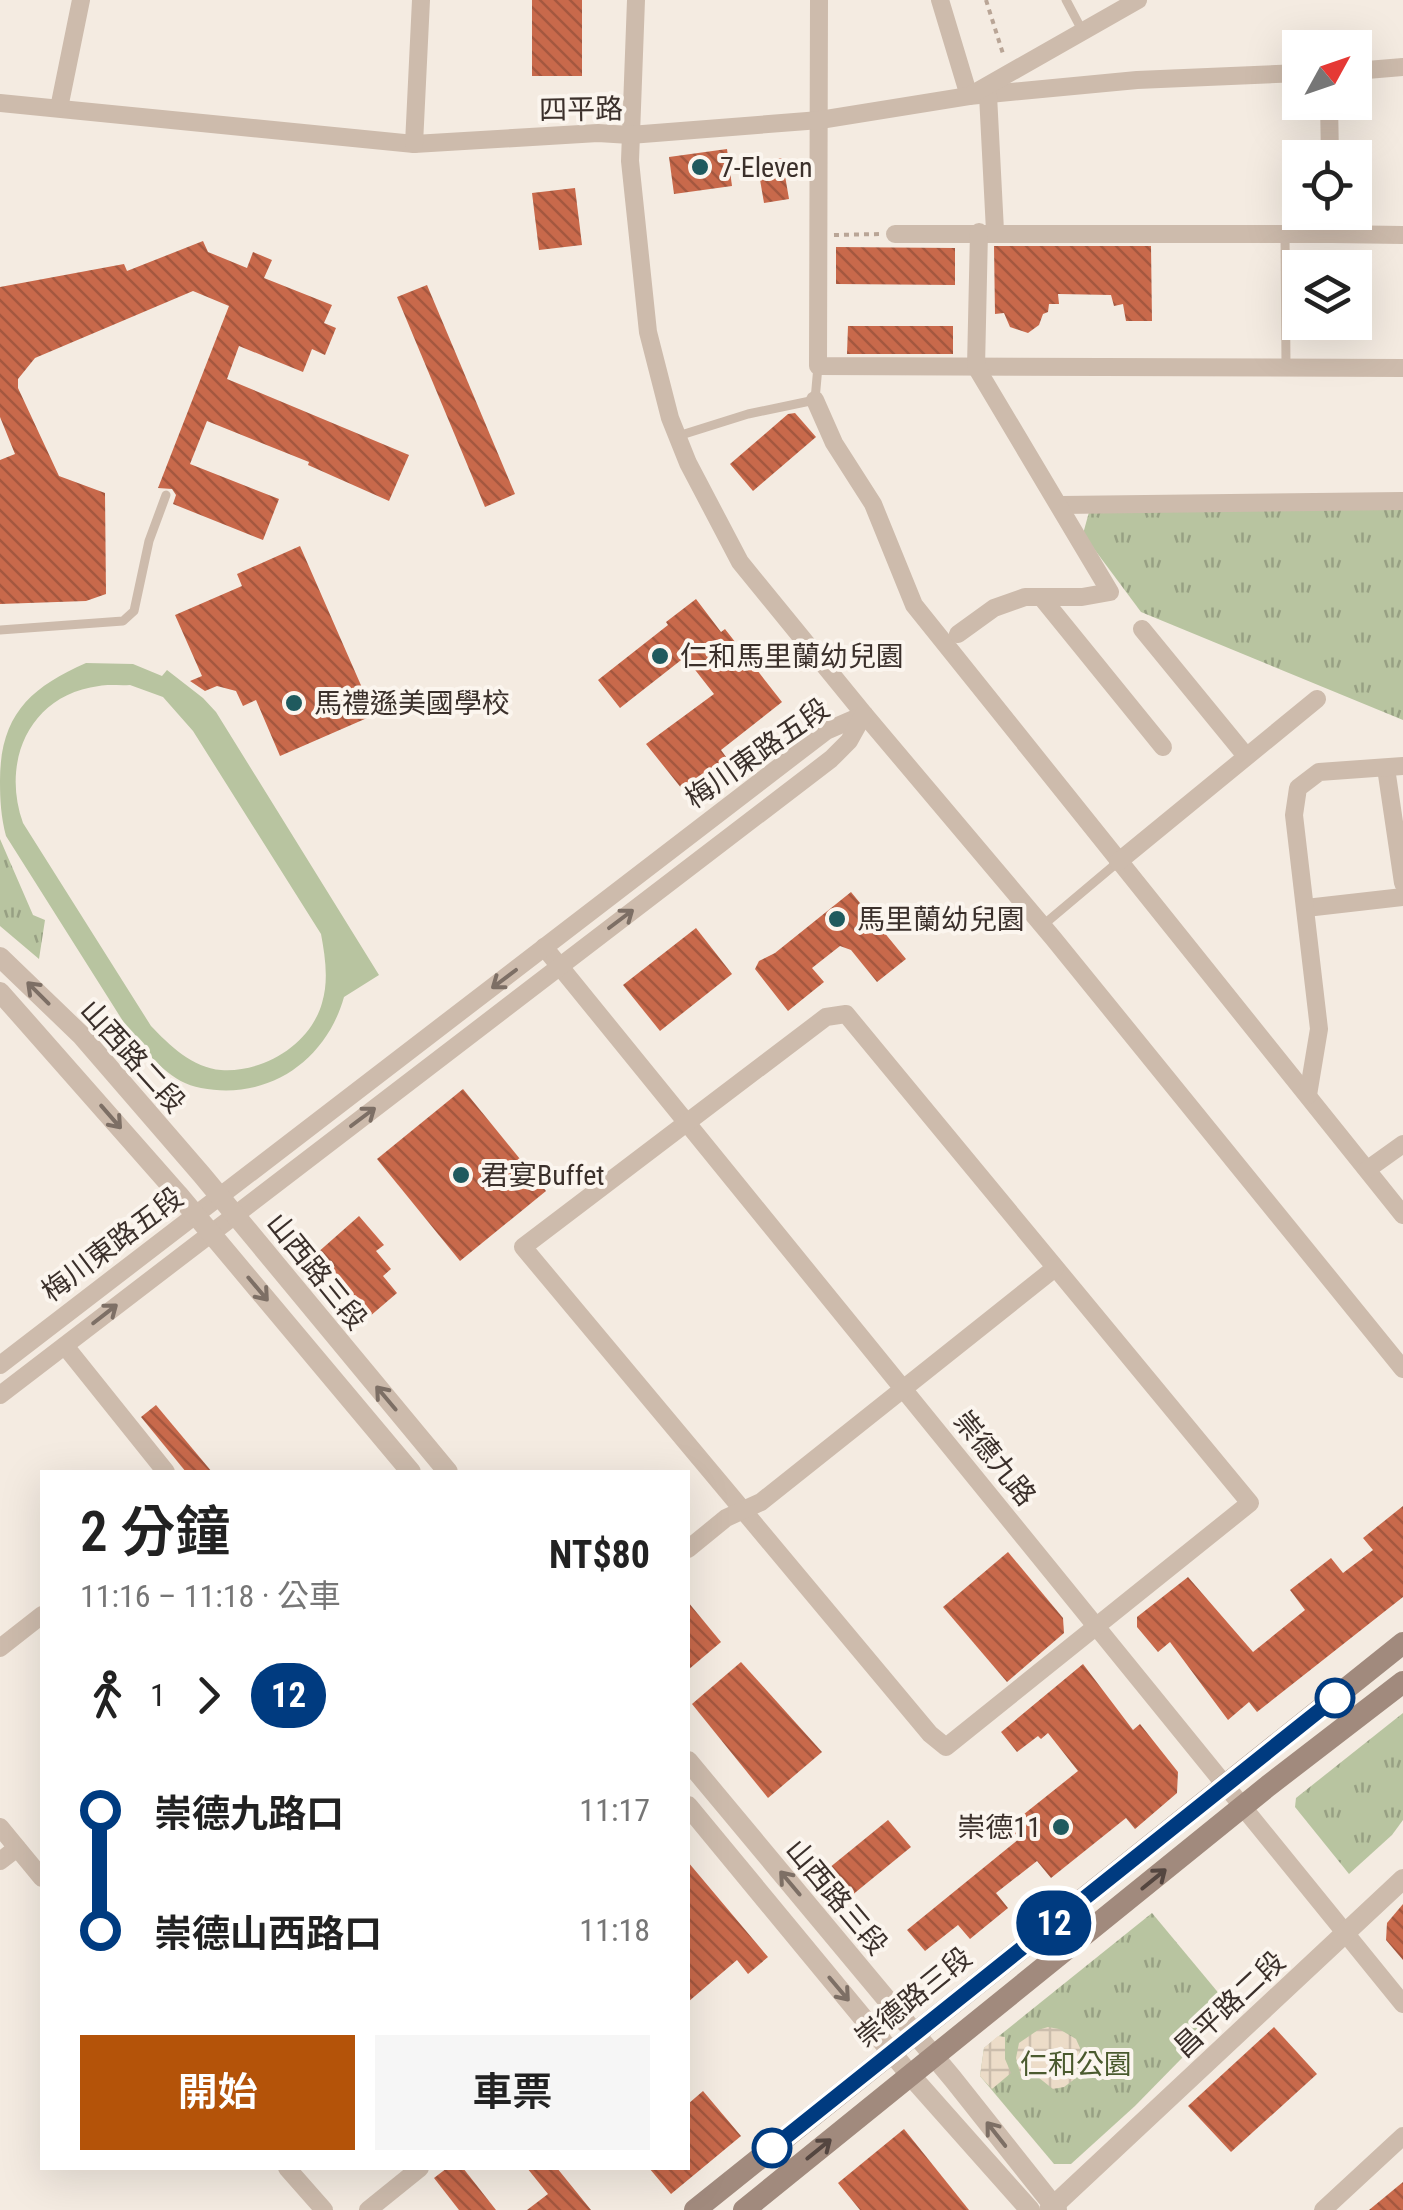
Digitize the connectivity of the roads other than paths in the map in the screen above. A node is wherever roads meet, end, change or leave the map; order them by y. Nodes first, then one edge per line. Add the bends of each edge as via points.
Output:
1 (81, 0) edge
2 (421, 0) edge
3 (636, 0) edge
4 (818, 0) edge
5 (940, 0) edge
6 (1066, 0) edge
7 (1138, 0) edge
8 (1083, 32) junction
9 (1403, 67) edge
10 (1372, 69) edge
11 (1282, 74) edge
12 (978, 95) junction
13 (0, 103) edge
14 (59, 108) junction
15 (820, 120) junction
16 (630, 136) junction
17 (414, 144) junction
18 (1332, 230) edge
19 (987, 232) junction
20 (1285, 232) junction
21 (894, 234) road end
22 (1332, 234) junction
23 (1403, 235) edge
24 (818, 366) junction
25 (1286, 366) junction
26 (976, 367) junction
27 (1403, 368) edge
28 (814, 400) junction
29 (678, 436) junction
30 (166, 496) dead end
31 (1403, 501) edge
32 (1061, 506) junction
33 (1042, 598) junction
34 (1142, 629) dead end
35 (0, 630) edge
36 (958, 634) dead end
37 (1317, 698) dead end
38 (864, 714) junction
39 (1164, 747) dead end
40 (1246, 756) junction
41 (1395, 767) edge
42 (1118, 862) junction
43 (1403, 883) edge
44 (1403, 897) edge
45 (1306, 908) junction
46 (1042, 926) junction
47 (544, 947) junction
48 (0, 957) edge
49 (559, 967) junction
50 (0, 992) edge
51 (1308, 1096) junction
52 (686, 1123) junction
53 (1403, 1144) edge
54 (1368, 1170) junction
55 (220, 1196) junction
56 (196, 1215) junction
57 (1403, 1215) edge
58 (236, 1216) junction
59 (211, 1234) junction
60 (1055, 1268) junction
61 (65, 1346) junction
62 (0, 1365) edge
63 (1403, 1369) edge
64 (904, 1390) junction
65 (0, 1395) edge
66 (164, 1470) edge
67 (409, 1470) edge
68 (446, 1470) edge
69 (742, 1509) junction
70 (690, 1548) edge
71 (40, 1617) edge
72 (1097, 1625) junction
73 (1403, 1643) edge
74 (0, 1648) edge
75 (1403, 1682) edge
76 (690, 1763) edge
77 (1224, 1787) junction
78 (690, 1808) edge
79 (1242, 1808) junction
80 (0, 1827) edge
81 (17, 1848) junction
82 (0, 1861) edge
83 (40, 1876) edge
84 (1403, 1879) edge
85 (1344, 1933) junction
86 (1403, 2004) edge
87 (916, 2034) junction
88 (892, 2053) junction
89 (934, 2056) junction
90 (911, 2076) junction
91 (1403, 2136) edge
92 (289, 2170) edge
93 (418, 2170) edge
94 (1053, 2209) edge
95 (324, 2210) edge
96 (368, 2210) edge
97 (695, 2210) edge
98 (744, 2210) edge
99 (1030, 2210) edge
100 (1324, 2210) edge

1 - 14 street
2 - 17 street
3 - 16 street
4 - 15 street
5 - 12 street
6 - 8 lane
7 - 8 street, 四平路
8 - 12 street, 四平路
9 - 10 street
11 - 12 street
12 - 15 street, 四平路
12 - 19 street
13 - 14 street, 四平路
14 - 17 street, 四平路
15 - 16 street, 四平路
15 - 24 street
16 - 17 street, 四平路
16 - 29 street via 648,332
18 - 22 street
19 - 20 street
19 - 21 street
19 - 26 street
20 - 22 street
20 - 25 lane
22 - 23 street
24 - 26 street
24 - 28 lane
25 - 26 street
25 - 27 street
26 - 32 street
28 - 29 lane
28 - 42 street via 873,504 914,605
29 - 38 street via 740,562
30 - 35 lane via 134,611 122,622
31 - 32 street
32 - 33 street via 1110,592
33 - 36 street via 994,608
33 - 39 street
34 - 40 street
37 - 40 street
38 - 46 street
38 - 47 street, 梅川東路五段 via 826,732
49 -> 38 street, 梅川東路五段 via 842,751
40 - 42 street
41 - 43 street
41 - 45 street via 1319,772 1298,788 1294,815
42 - 46 lane
42 - 51 street
44 - 45 street
45 - 51 street via 1319,1029
46 - 63 street
47 - 49 street, 崇德九路
47 -> 55 street, 梅川東路五段
55 -> 48 street, 山西路二段 via 81,1036
49 - 52 street, 崇德九路
58 -> 49 street, 梅川東路五段
50 -> 56 street, 山西路二段
51 - 54 street
52 - 60 street via 826,1017 846,1014
52 - 64 street, 崇德九路
52 - 69 street via 524,1247
53 - 54 street
54 - 57 street
55 - 56 street, 梅川東路五段
55 - 58 street, 山西路三段
56 - 59 street, 山西路三段
56 - 62 street, 梅川東路五段
58 - 59 street, 梅川東路五段
68 -> 58 street, 山西路三段
61 -> 59 street, 梅川東路五段
59 -> 67 street, 山西路三段
60 - 64 street
60 - 72 street via 1250,1503
61 - 65 street, 梅川東路五段
61 - 66 street
64 - 69 street via 761,1502
64 - 72 street, 崇德九路
69 - 70 street
69 - 72 street via 946,1746
71 - 74 street
72 - 77 street, 崇德九路
73 - 77 main road, 崇德路三段
75 - 79 main road
87 -> 76 street, 山西路三段
77 - 79 street, 崇德九路
77 - 87 main road, 崇德路三段
78 -> 88 street, 山西路三段
79 - 85 street, 崇德九路
89 -> 79 main road
80 - 81 street
81 - 82 street
81 - 83 street
84 - 85 street, 昌平路二段
85 - 86 street, 崇德九路
85 - 94 street, 昌平路二段
87 - 88 main road, 崇德路三段
87 - 89 street, 山西路三段
88 - 90 street, 山西路三段
88 - 97 main road, 崇德路三段
89 - 90 main road
94 -> 89 street, 山西路三段
98 -> 90 main road
90 - 99 street, 山西路三段
91 - 100 street
92 - 95 street
93 - 96 street

